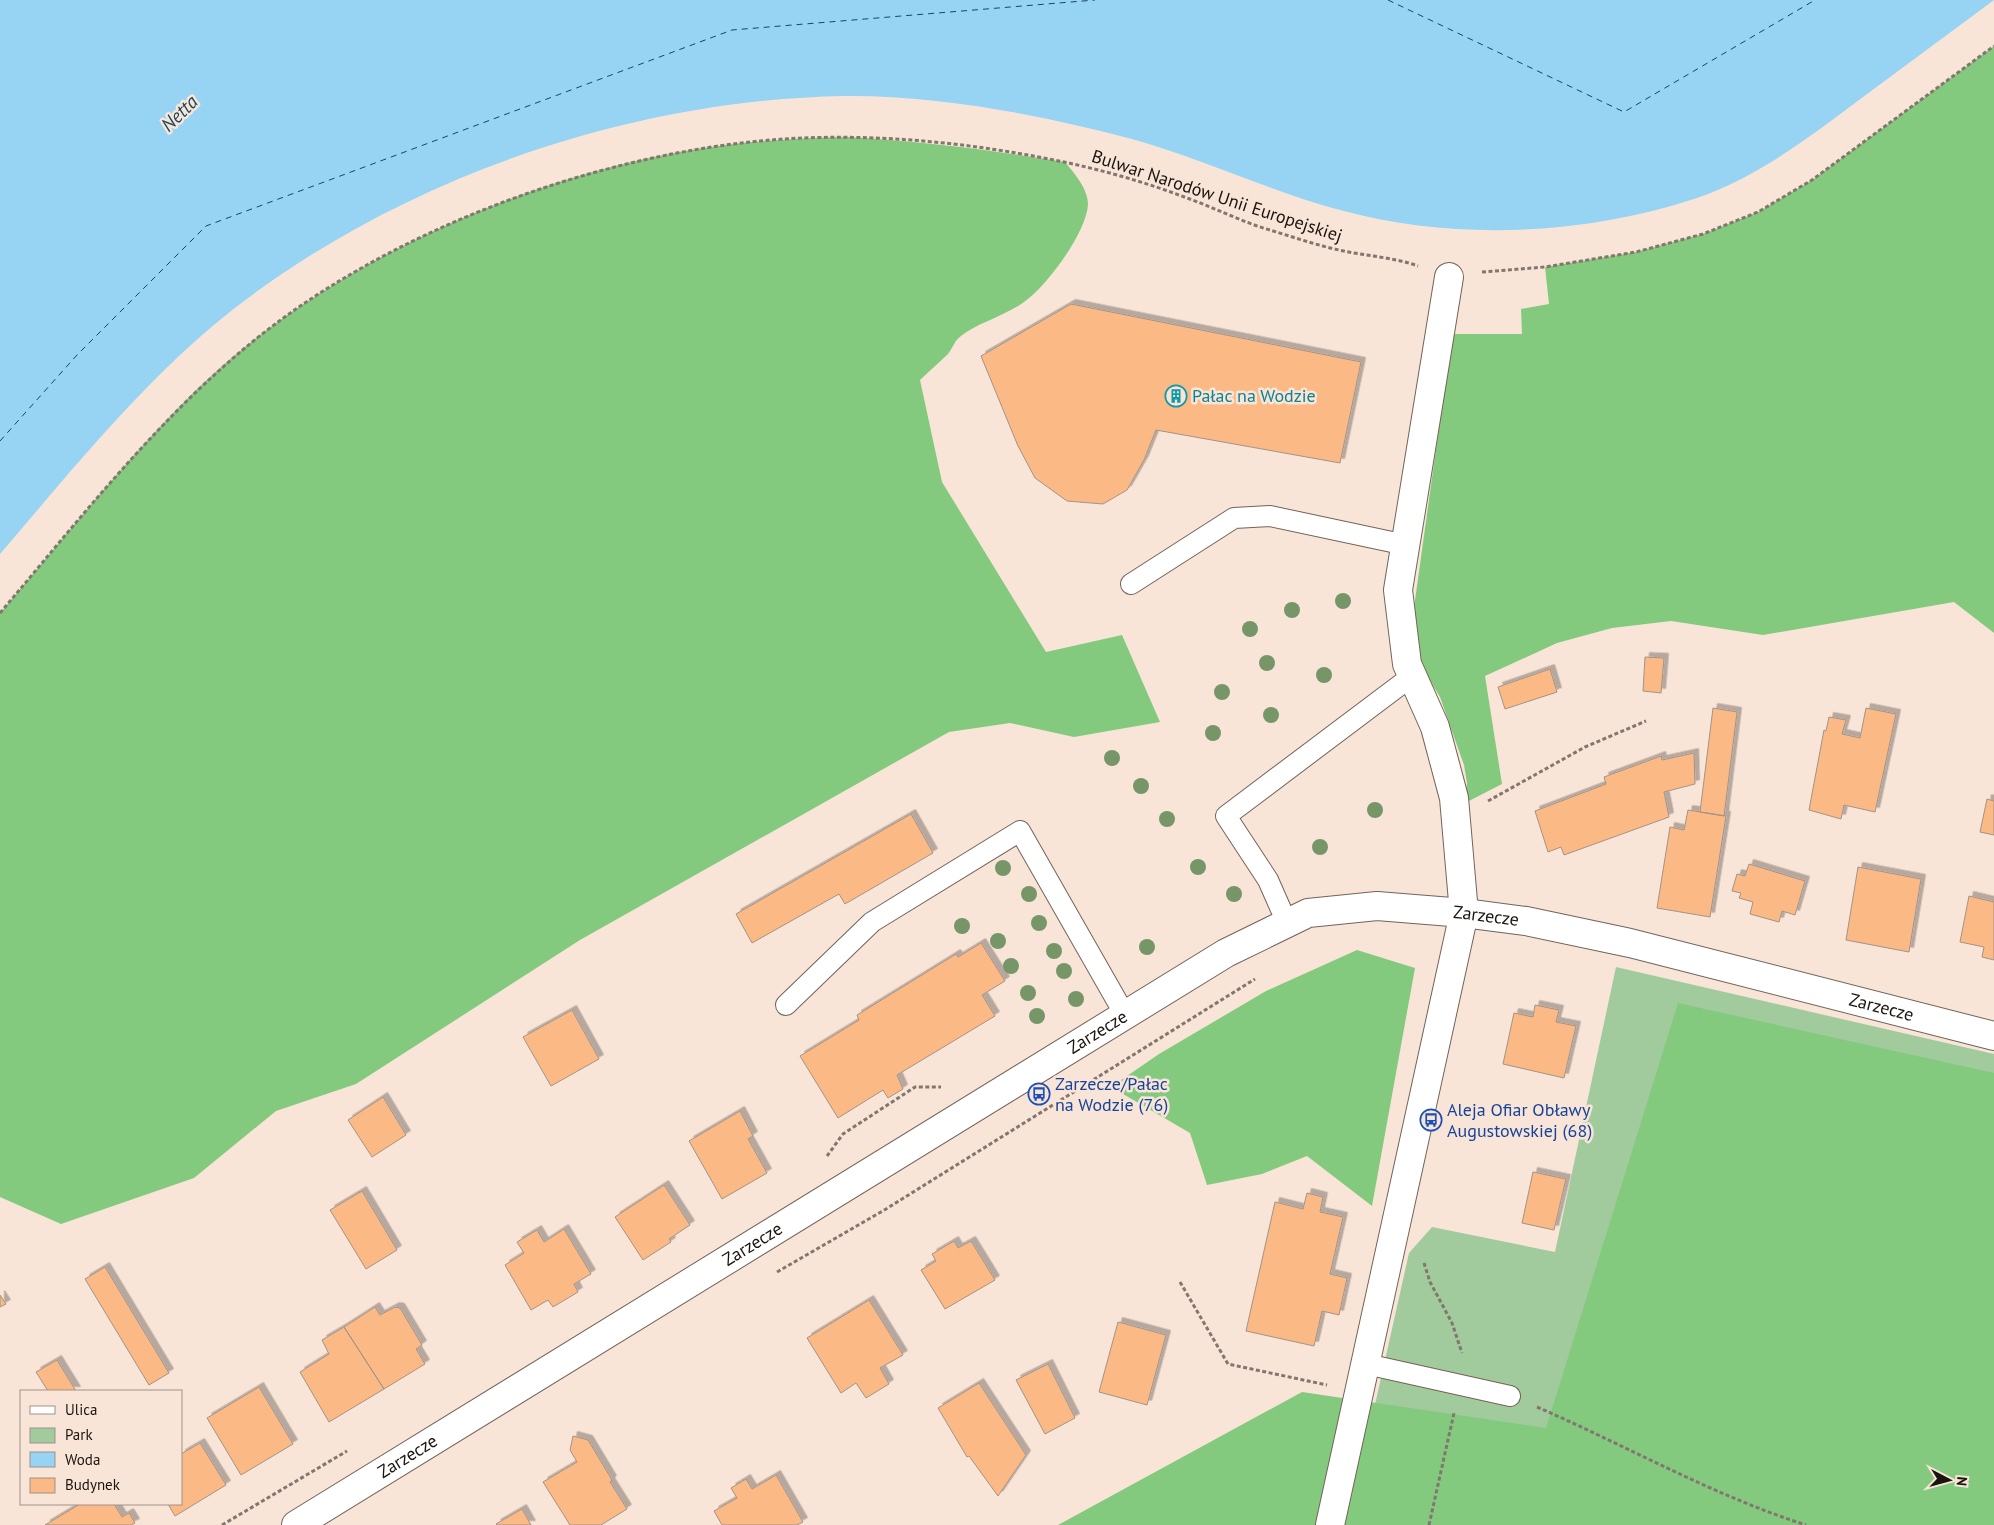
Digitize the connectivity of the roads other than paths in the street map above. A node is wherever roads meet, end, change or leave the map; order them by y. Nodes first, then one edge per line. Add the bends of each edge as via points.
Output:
1 (1448, 277) road end
2 (1406, 545) junction
3 (1131, 584) dead end
4 (1412, 676) junction
5 (1464, 913) junction
6 (1287, 923) junction
7 (786, 1005) dead end
8 (1125, 1015) junction
9 (1994, 1036) edge
10 (1366, 1364) junction
11 (1510, 1396) road end
12 (296, 1525) edge
13 (1330, 1525) edge

1 - 2 street
2 - 3 lane via 1270,516 1234,518
2 - 4 street via 1398,590 1407,664
4 - 5 street via 1435,727 1454,798
4 - 6 lane via 1226,816 1268,880
5 - 6 street, Zarzecze via 1377,906 1308,914
5 - 9 street, Zarzecze via 1526,921 1630,943
5 - 10 street
6 - 8 street, Zarzecze via 1226,953
7 - 8 lane via 872,922 1020,831
8 - 12 street, Zarzecze
10 - 11 lane
10 - 13 street

